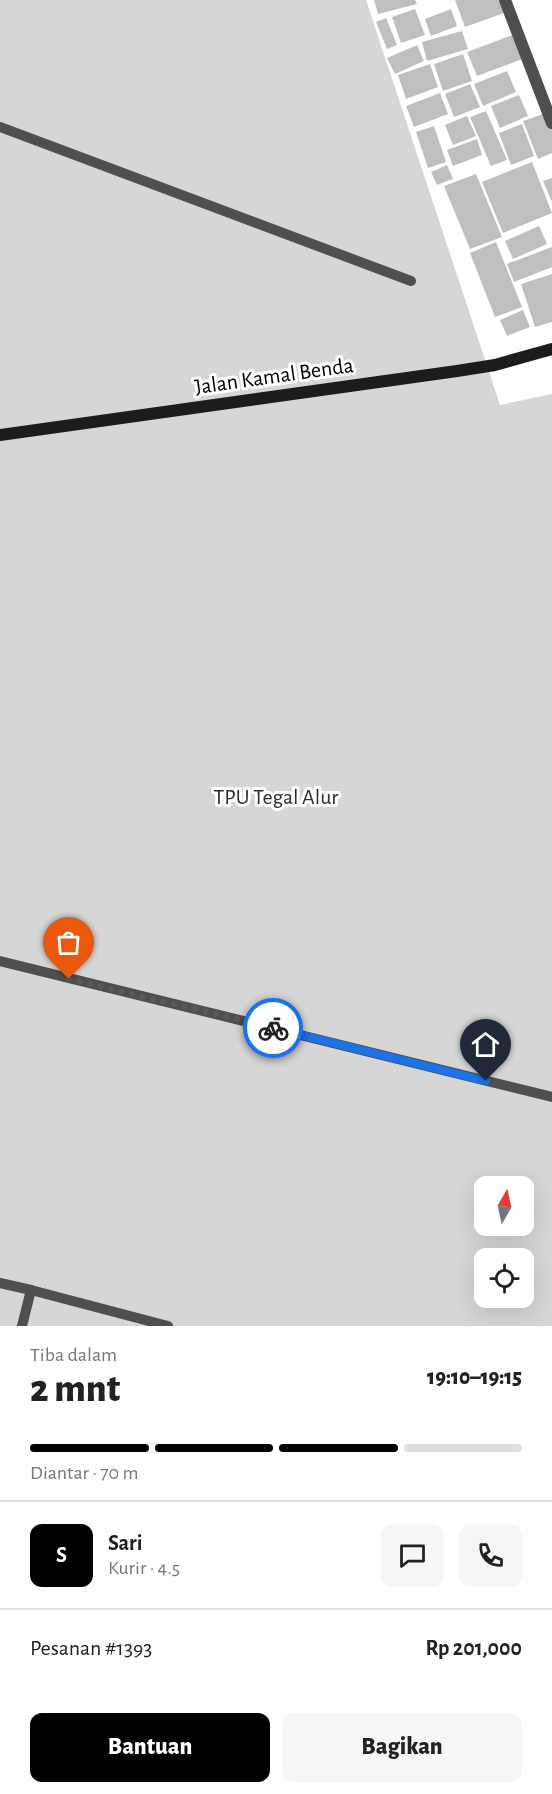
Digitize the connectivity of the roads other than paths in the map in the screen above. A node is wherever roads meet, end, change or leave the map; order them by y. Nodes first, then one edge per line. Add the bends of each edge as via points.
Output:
1 (505, 0) edge
2 (552, 123) edge
3 (0, 127) edge
4 (411, 282) dead end
5 (552, 349) edge
6 (0, 435) edge
7 (0, 961) edge
8 (552, 1097) edge
9 (0, 1282) edge
10 (31, 1290) junction
11 (22, 1326) edge
12 (168, 1326) edge

1 - 2 street
3 - 4 lane
5 - 6 main road, Jalan Kamal Benda via 457,371
7 - 8 lane
9 - 10 lane
10 - 11 lane
10 - 12 lane

